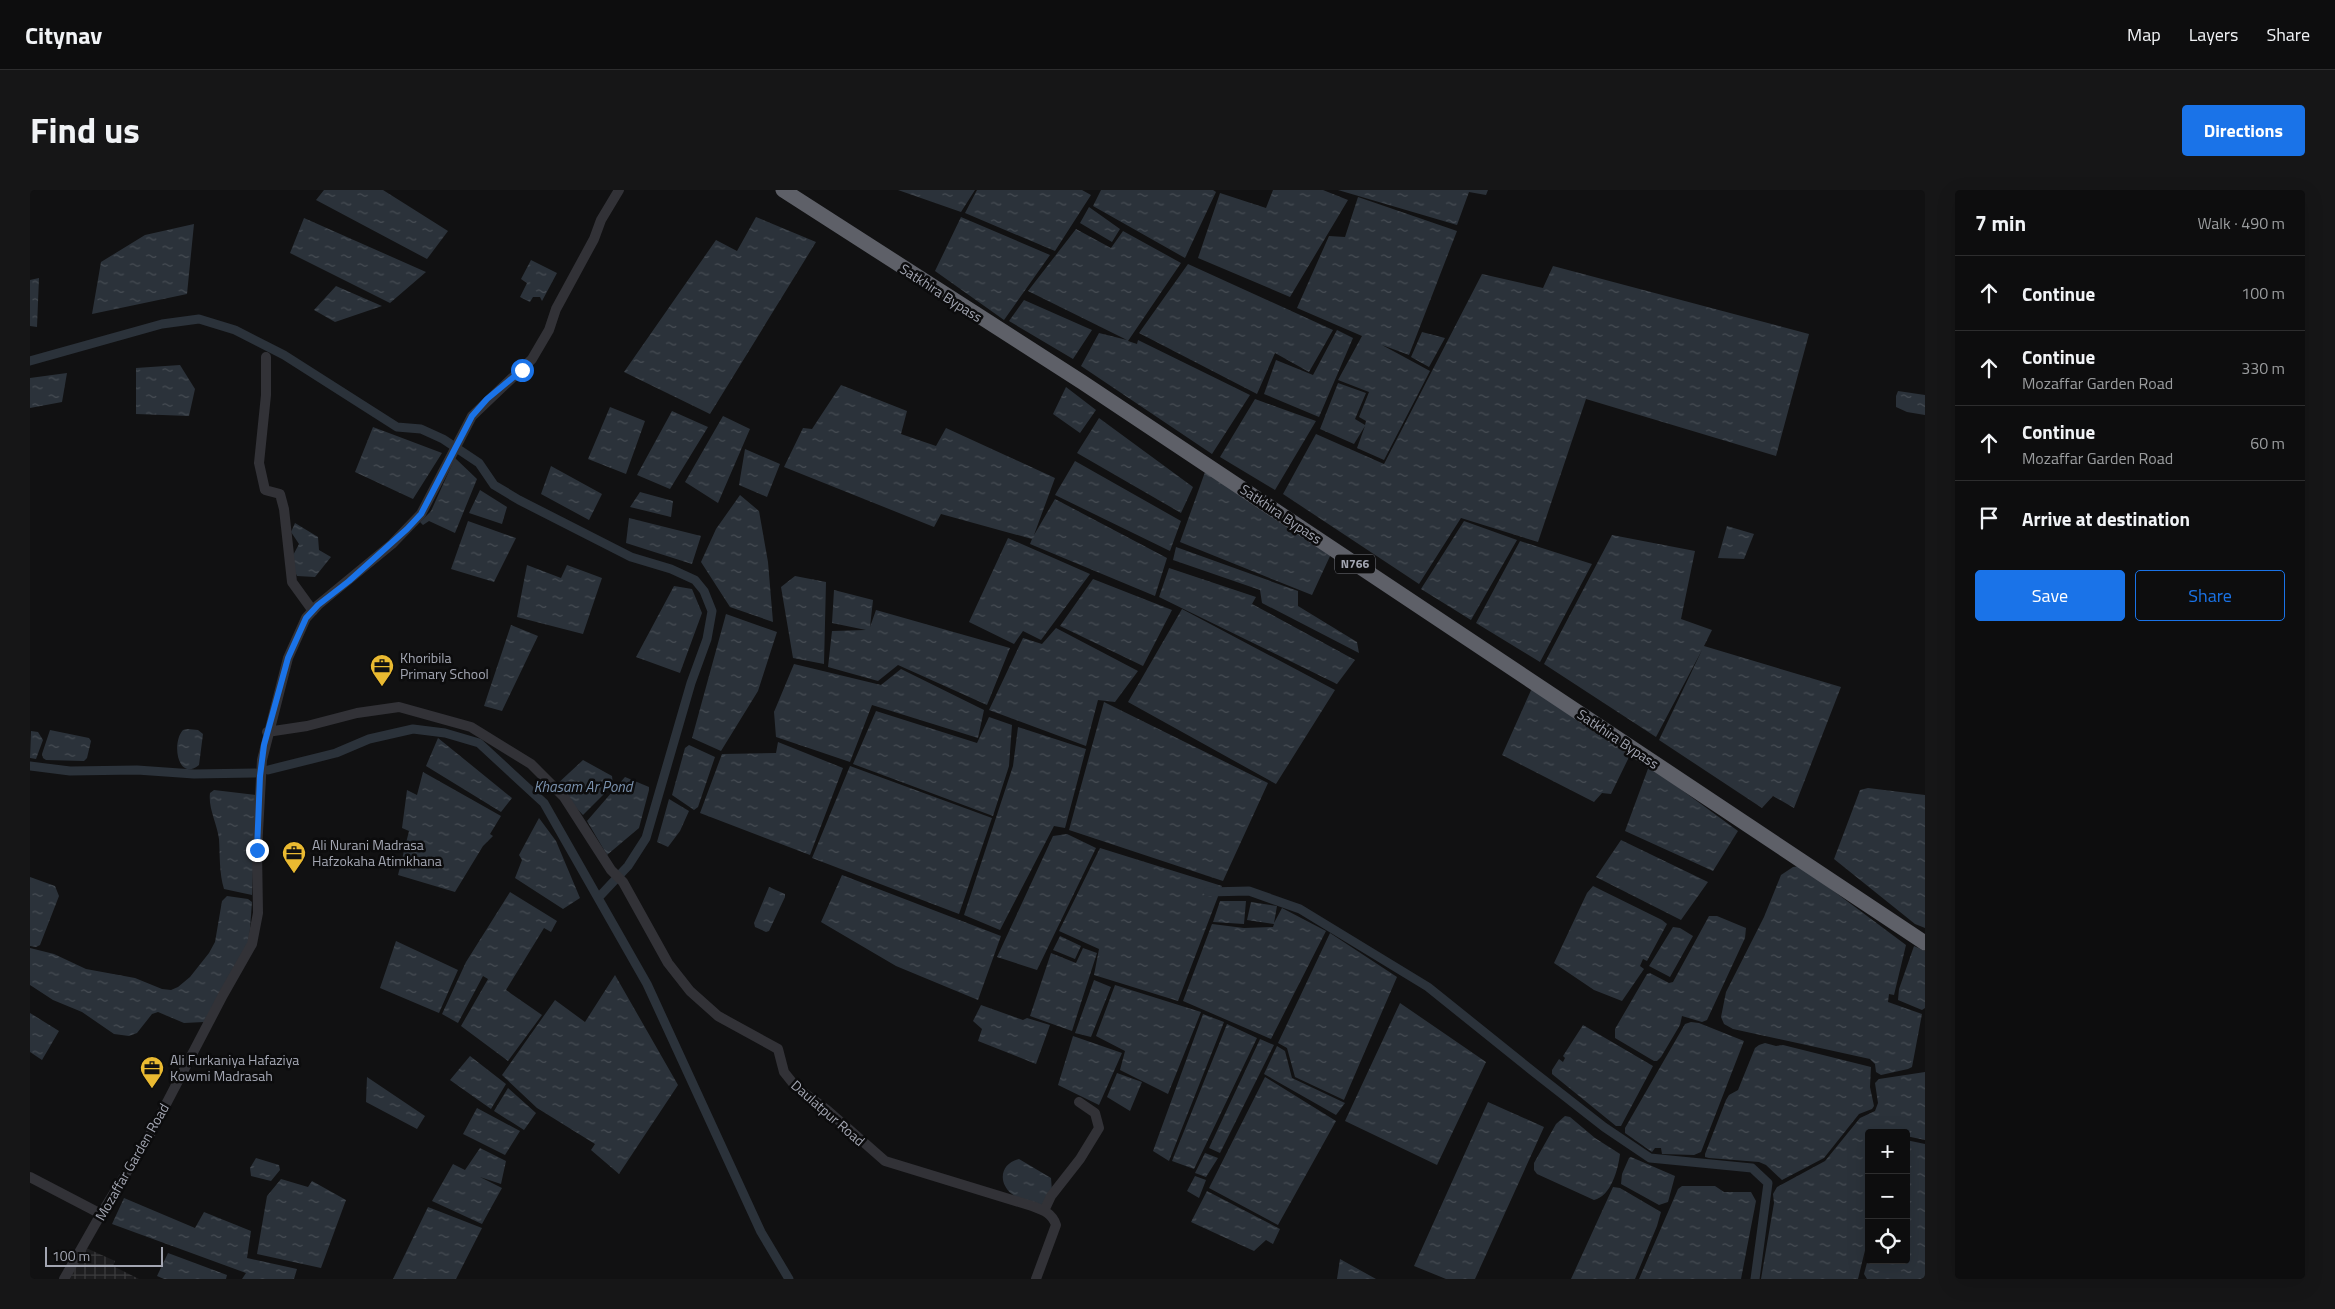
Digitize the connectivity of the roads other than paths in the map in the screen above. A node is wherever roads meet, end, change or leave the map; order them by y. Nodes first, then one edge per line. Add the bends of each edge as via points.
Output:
1 (619, 190) edge
2 (782, 190) edge
3 (266, 357) dead end
4 (313, 611) junction
5 (267, 732) junction
6 (1925, 943) edge
7 (1079, 1102) dead end
8 (30, 1177) edge
9 (1044, 1211) junction
10 (100, 1214) junction
11 (64, 1279) edge
12 (1036, 1279) edge

1 - 4 street via 532,359 472,416 421,514
2 - 6 highway, Satkhira Bypass / N766 via 1090,387
3 - 4 street via 259,463 265,490 280,494 292,582
4 - 5 street via 306,618 288,658
5 - 9 street, Daulatpur Road via 357,713 399,708 471,727 531,764 564,797 611,870 623,882 668,963 690,991 718,1016 776,1048 780,1052 784,1072 796,1087 828,1110 885,1162
5 - 10 street, Mozaffar Garden Road via 259,788 258,913 252,944 152,1132
7 - 9 street via 1095,1112 1099,1128 1080,1159 1050,1196
8 - 10 street
9 - 12 street via 1056,1225
10 - 11 street, Mozaffar Garden Road

